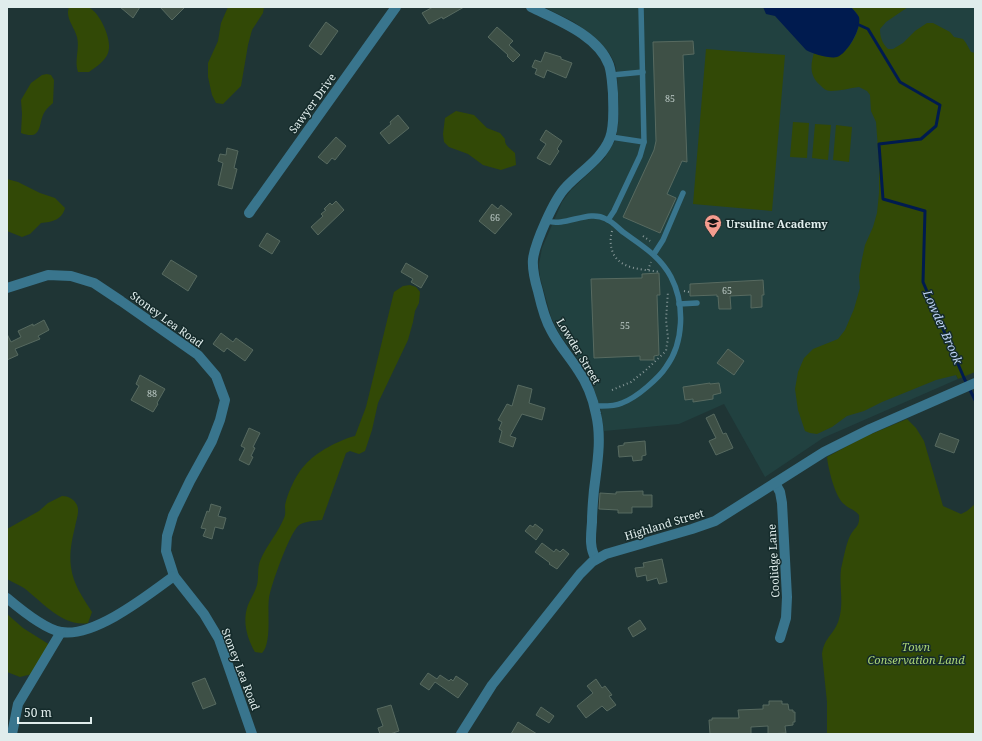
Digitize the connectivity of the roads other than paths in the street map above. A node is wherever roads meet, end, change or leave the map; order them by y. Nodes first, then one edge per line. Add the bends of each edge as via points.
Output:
1 (396, 7) edge
2 (641, 7) edge
3 (534, 8) edge
4 (643, 72) junction
5 (612, 75) junction
6 (610, 137) junction
7 (644, 142) junction
8 (683, 193) dead end
9 (249, 213) dead end
10 (608, 220) junction
11 (547, 222) junction
12 (653, 256) junction
13 (7, 288) edge
14 (679, 304) junction
15 (696, 304) dead end
16 (975, 383) edge
17 (594, 406) junction
18 (775, 483) junction
19 (596, 559) junction
20 (174, 576) junction
21 (7, 598) edge
22 (61, 632) junction
23 (780, 638) dead end
24 (12, 734) edge
25 (252, 734) edge
26 (461, 734) edge

1 - 9 street, Sawyer Drive
2 - 4 lane
3 - 5 street, Lowder Street via 590,40 605,57
4 - 5 lane
4 - 7 lane
5 - 6 street, Lowder Street via 614,118
6 - 7 lane
6 - 11 street, Lowder Street via 600,156 562,192
7 - 10 lane via 640,156
8 - 12 lane via 663,240
10 - 11 lane via 602,216 594,216 558,223
10 - 12 lane
11 - 17 street, Lowder Street via 536,246 533,264 541,306 551,331 584,379
12 - 14 lane via 672,279
13 - 20 street, Stoney Lea Road via 48,275 71,276 94,283 198,355 216,376 225,400 220,420 212,441 173,516 167,536 166,551
14 - 15 lane
14 - 17 lane via 678,341 666,368 642,391 623,403
16 - 18 street, Highland Street via 863,432
17 - 19 street, Lowder Street via 599,439 591,544
18 - 19 street, Highland Street via 728,514 707,524
18 - 23 street, Coolidge Lane via 782,503 787,597 786,618
19 - 26 street, Highland Street via 580,574 492,685
20 - 22 street via 107,622 76,632
20 - 25 street, Stoney Lea Road via 204,614 219,639
21 - 22 street via 44,625
22 - 24 street via 18,704

